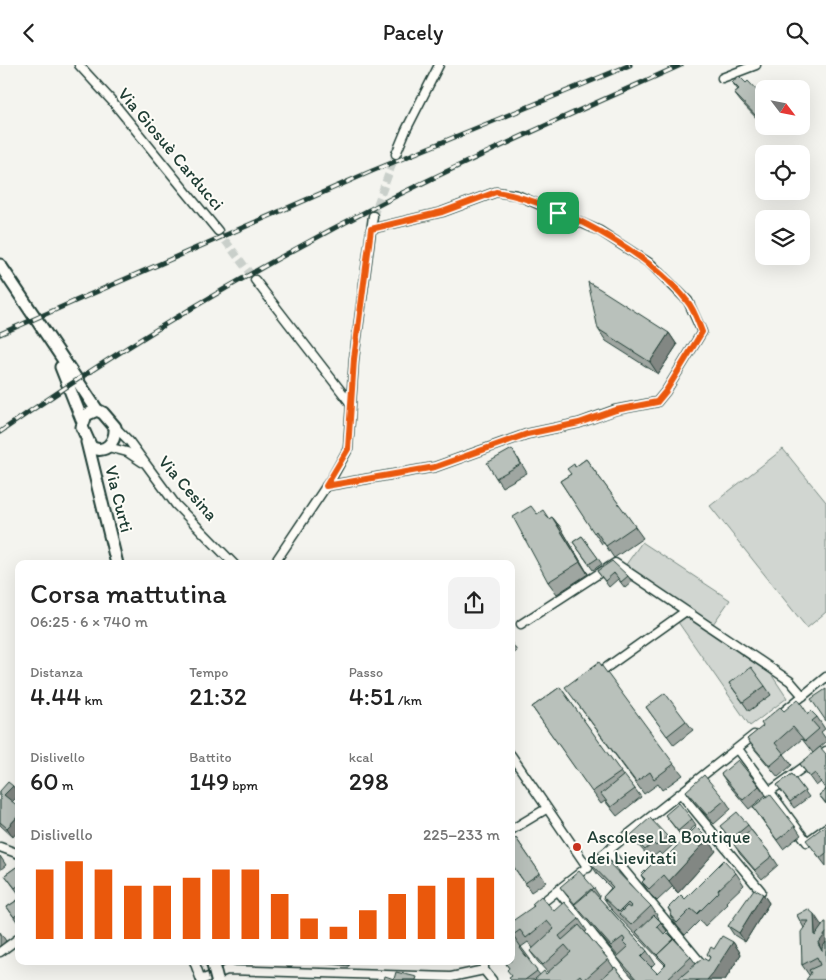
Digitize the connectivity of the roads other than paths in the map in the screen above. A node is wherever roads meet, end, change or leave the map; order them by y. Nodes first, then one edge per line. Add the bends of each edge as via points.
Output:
1 (79, 65) edge
2 (439, 65) edge
3 (756, 65) edge
4 (722, 77) dead end
5 (396, 154) tunnel mouth
6 (373, 216) tunnel mouth
7 (371, 229) junction
8 (218, 231) tunnel mouth
9 (0, 265) edge
10 (255, 280) tunnel mouth
11 (54, 349) junction
12 (351, 404) junction
13 (97, 410) junction
14 (82, 420) junction
15 (115, 427) junction
16 (87, 442) junction
17 (105, 449) junction
18 (146, 465) junction
19 (95, 478) junction
20 (326, 486) junction
21 (116, 560) edge
22 (230, 560) edge
23 (277, 560) edge
24 (686, 611) junction
25 (520, 624) dead end
26 (826, 677) edge
27 (592, 678) edge
28 (803, 696) junction
29 (767, 725) edge
30 (759, 731) edge
31 (738, 749) junction
32 (826, 751) edge
33 (515, 761) edge
34 (770, 792) junction
35 (681, 794) junction
36 (546, 809) junction
37 (515, 828) edge
38 (826, 828) edge
39 (0, 847) edge
40 (609, 852) junction
41 (15, 853) edge
42 (588, 868) junction
43 (558, 891) junction
44 (761, 891) edge
45 (535, 909) edge
46 (15, 942) edge
47 (0, 952) edge
48 (195, 965) edge
49 (213, 965) edge
50 (484, 965) edge
51 (484, 970) junction
52 (360, 977) edge
53 (201, 980) edge
54 (217, 980) edge
55 (492, 980) edge
56 (629, 980) edge
57 (691, 980) edge

1 - 8 street, Via Giosuè Carducci
2 - 5 street
3 - 4 street
6 - 7 street
7 - 12 street
7 - 20 street via 442,212 496,192 517,195 600,231 651,264 688,301 702,332 657,402 527,434 435,467
9 - 11 main road
10 - 12 street
11 - 13 main road
11 - 14 main road
12 - 20 street via 348,449
13 - 14 main road
13 - 15 main road
14 - 16 main road
15 - 17 main road via 113,440
15 - 18 street
16 - 17 main road, Via Cesina via 97,450
16 - 19 main road, Via Curti
17 - 18 street, Via Cesina via 127,452
17 - 19 main road
18 - 22 street, Via Cesina via 176,505
19 - 21 main road, Via Curti
20 - 23 street
24 - 25 street via 615,563
24 - 27 street
24 - 28 street via 790,681
26 - 28 street
28 - 29 street
30 - 31 street
31 - 34 street
31 - 35 street
32 - 34 street
33 - 36 street
34 - 38 street via 807,842
35 - 40 street
35 - 44 street
36 - 37 street
36 - 42 street
39 - 41 street
40 - 42 street
40 - 57 street via 706,968
42 - 43 street
43 - 45 street
43 - 56 street
46 - 47 street
48 - 53 street
49 - 54 main road, bridge
50 - 51 street
51 - 52 street via 451,977
51 - 55 street
52 - 53 street via 227,970

